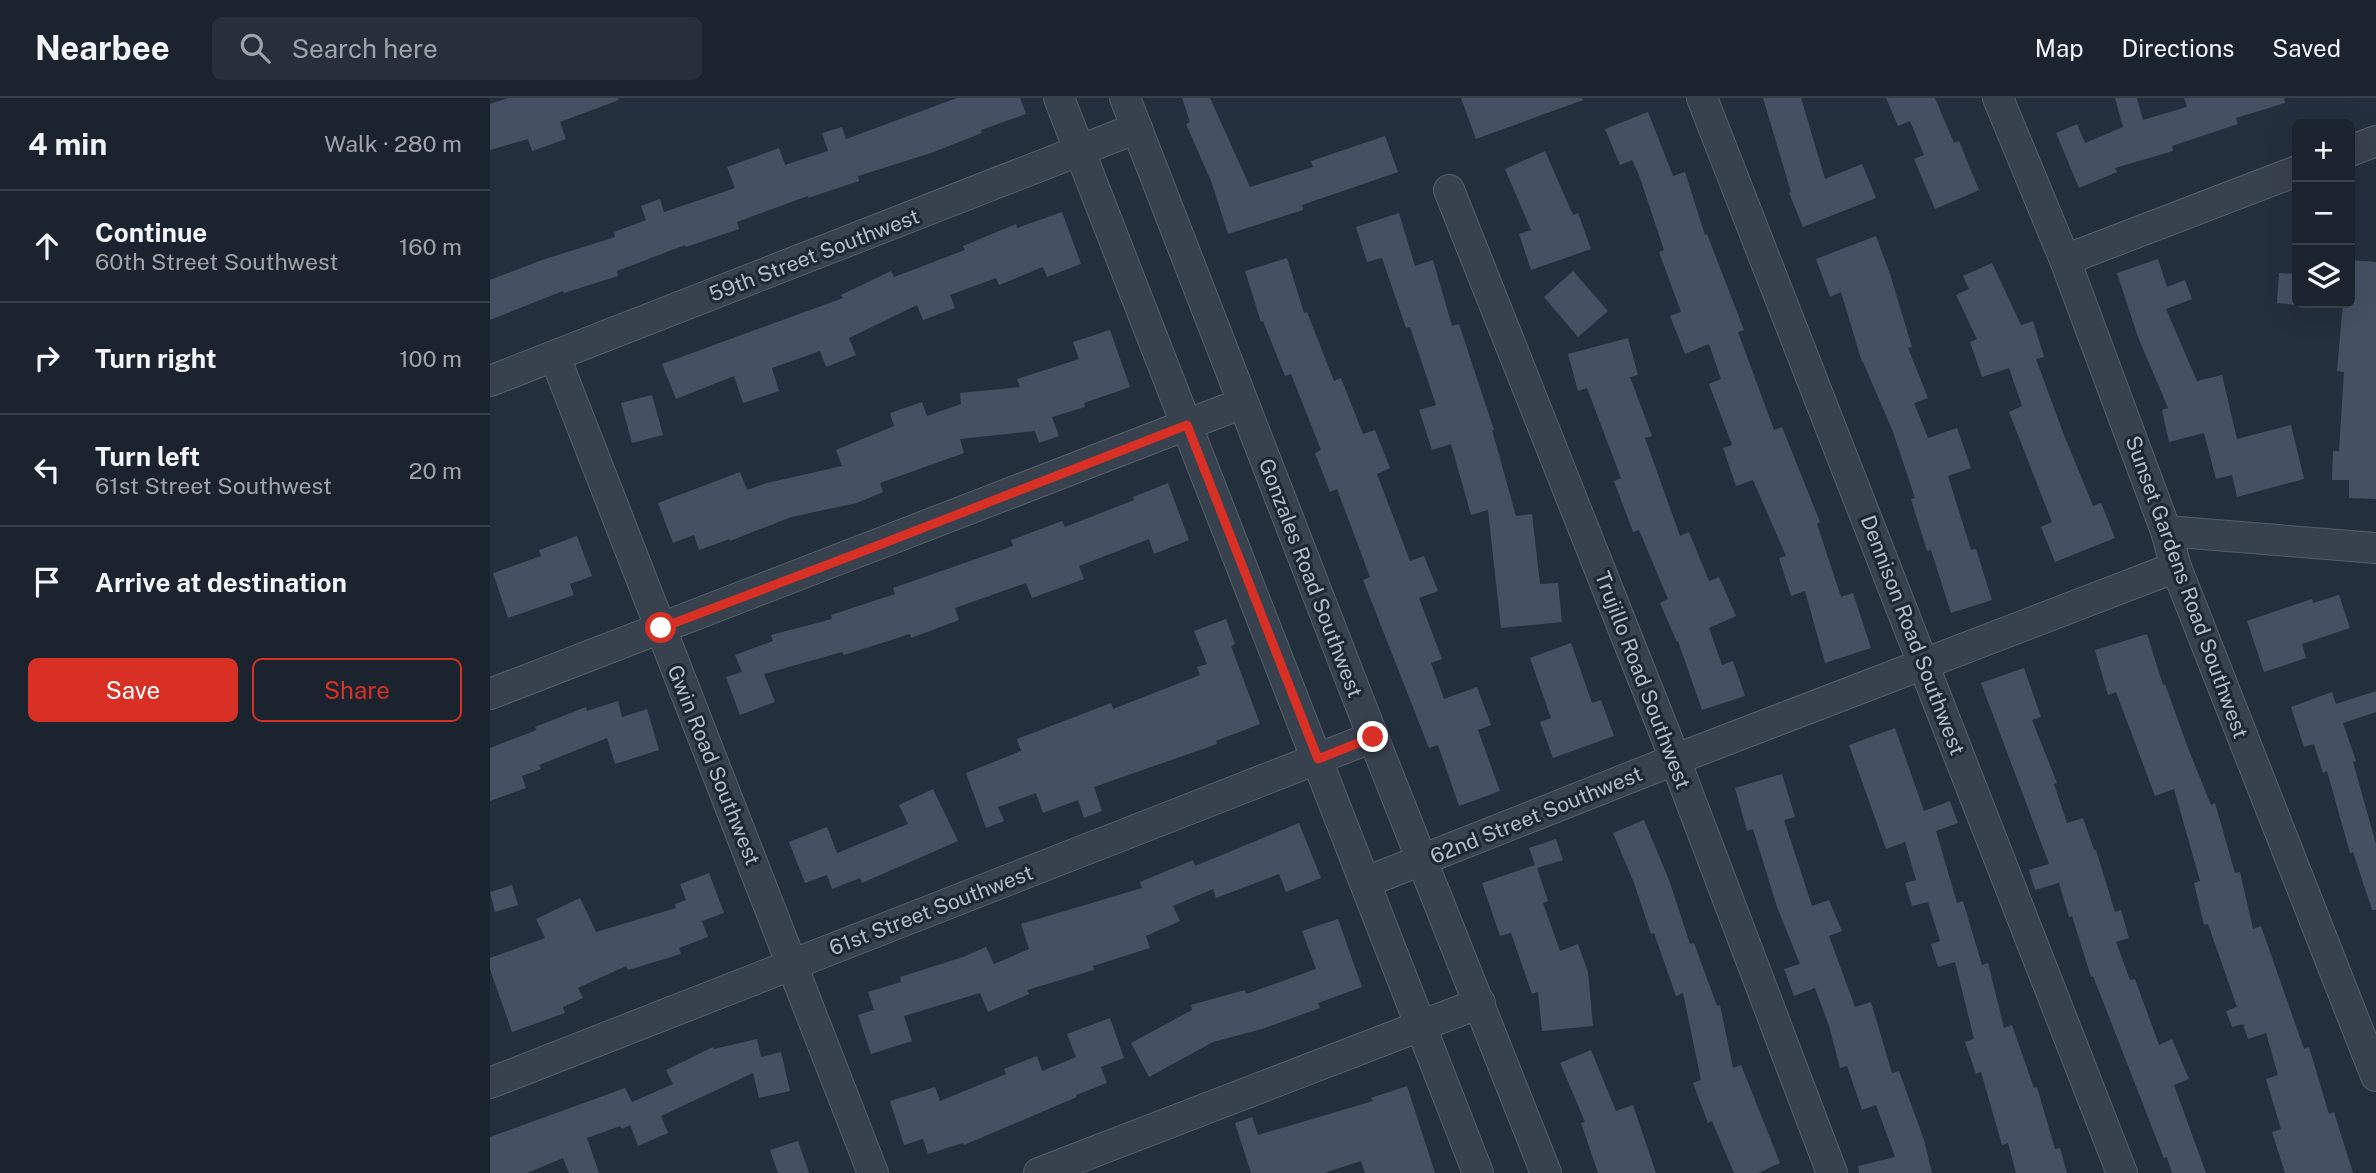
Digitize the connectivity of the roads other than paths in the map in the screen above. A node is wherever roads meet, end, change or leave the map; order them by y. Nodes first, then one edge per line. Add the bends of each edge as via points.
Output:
1 (1059, 98) edge
2 (1125, 98) edge
3 (1702, 98) edge
4 (1998, 98) edge
5 (1137, 128) junction
6 (2376, 141) edge
7 (2355, 149) edge
8 (1080, 150) junction
9 (2292, 173) edge
10 (1449, 190) dead end
11 (2065, 261) junction
12 (555, 357) junction
13 (490, 381) edge
14 (1243, 403) junction
15 (1187, 425) junction
16 (2166, 531) junction
17 (2376, 548) edge
18 (2176, 567) junction
19 (661, 628) junction
20 (1925, 664) junction
21 (490, 694) edge
22 (1373, 737) junction
23 (1318, 759) junction
24 (1674, 760) junction
25 (1422, 860) junction
26 (1366, 882) junction
27 (793, 964) junction
28 (1480, 1003) junction
29 (1420, 1027) junction
30 (2376, 1076) edge
31 (490, 1083) edge
32 (873, 1173) edge
33 (1039, 1173) edge
34 (1478, 1173) edge
35 (1546, 1173) edge
36 (1832, 1173) edge
37 (2122, 1173) edge

1 - 8 street
2 - 5 street, Gonzales Road Southwest
3 - 20 street, Dennison Road Southwest
4 - 11 street, Sunset Gardens Road Southwest
5 - 8 street, 59th Street Southwest
5 - 14 street, Gonzales Road Southwest
6 - 7 street
8 - 12 street, 59th Street Southwest
8 - 15 street
9 - 11 street
10 - 24 street, Trujillo Road Southwest
11 - 16 street, Sunset Gardens Road Southwest
12 - 13 street, 59th Street Southwest
12 - 19 street, Gwin Road Southwest
14 - 15 street
14 - 22 street, Gonzales Road Southwest
15 - 19 street
15 - 23 street
16 - 17 street
16 - 18 street, Sunset Gardens Road Southwest
18 - 20 street, 62nd Street Southwest
18 - 30 street, Sunset Gardens Road Southwest
19 - 21 street
19 - 27 street, Gwin Road Southwest
20 - 24 street, 62nd Street Southwest
20 - 37 street, Dennison Road Southwest
22 - 23 street, 61st Street Southwest
22 - 25 street, Gonzales Road Southwest
23 - 26 street
23 - 27 street, 61st Street Southwest
24 - 25 street, 62nd Street Southwest
24 - 36 street, Trujillo Road Southwest
25 - 26 street, 62nd Street Southwest
25 - 28 street, Gonzales Road Southwest
26 - 29 street
27 - 31 street, 61st Street Southwest
27 - 32 street, Gwin Road Southwest
28 - 29 street
28 - 35 street, Gonzales Road Southwest
29 - 33 street
29 - 34 street

